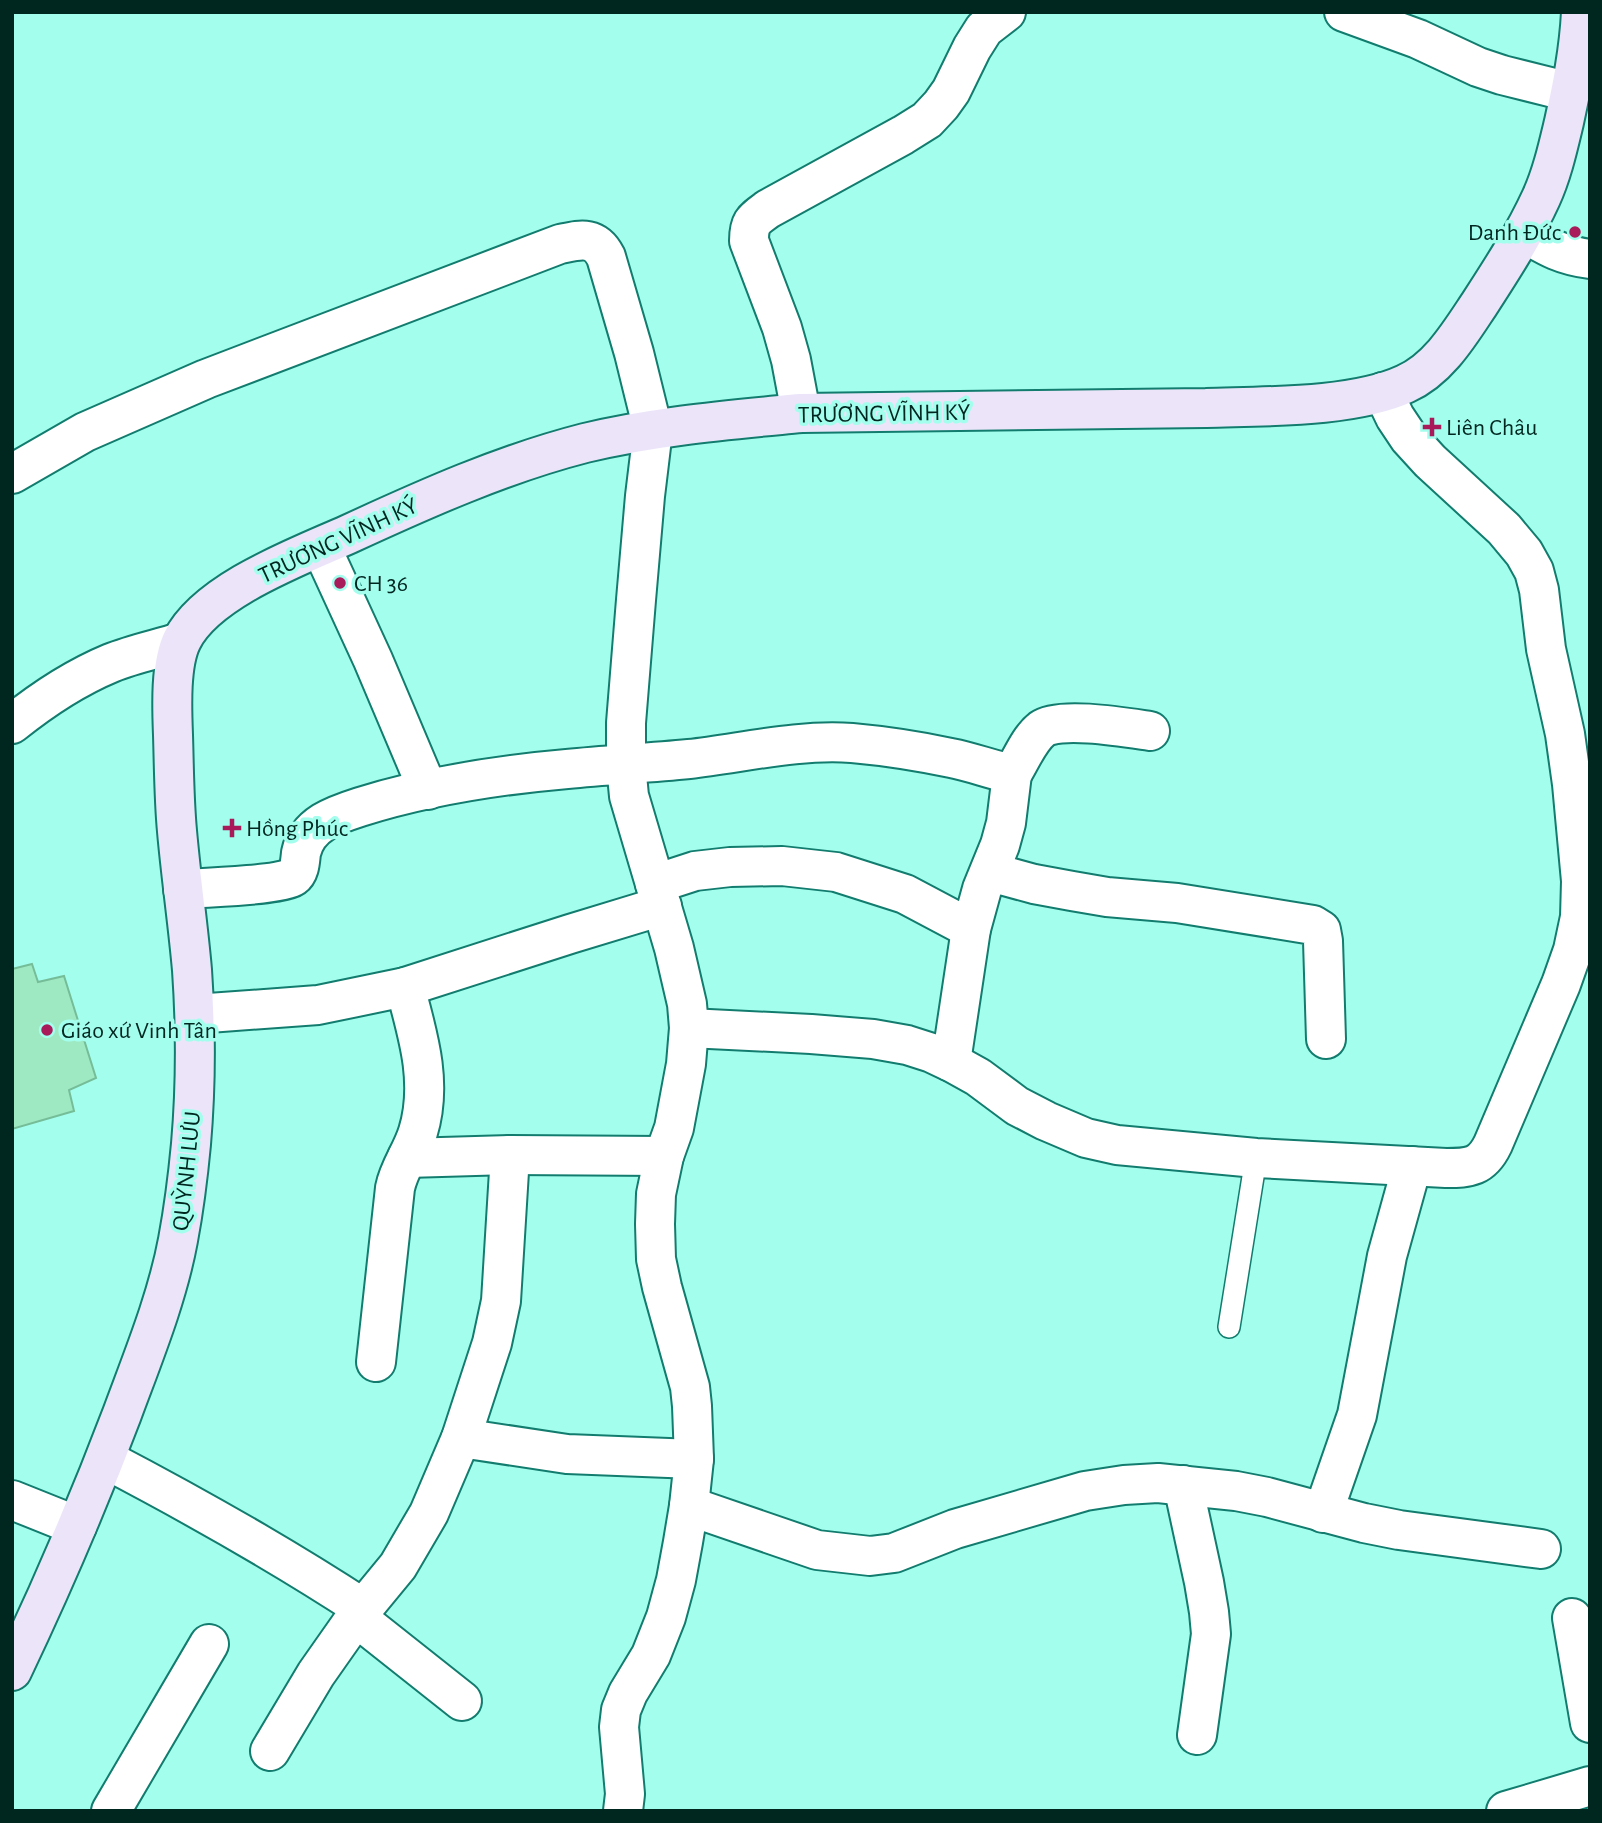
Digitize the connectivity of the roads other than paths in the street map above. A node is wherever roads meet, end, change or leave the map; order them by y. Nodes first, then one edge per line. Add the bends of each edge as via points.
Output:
1 (1006, 12) edge
2 (1344, 12) edge
3 (1583, 37) edge
4 (1570, 92) junction
5 (1524, 233) junction
6 (1590, 259) edge
7 (1382, 392) junction
8 (801, 413) junction
9 (653, 430) junction
10 (12, 474) edge
11 (321, 547) junction
12 (180, 642) junction
13 (12, 724) edge
14 (1150, 731) dead end
15 (626, 765) junction
16 (1012, 774) junction
17 (428, 790) junction
18 (990, 872) junction
19 (183, 889) junction
20 (658, 895) junction
21 (1585, 917) edge
22 (971, 929) junction
23 (405, 987) junction
24 (195, 1014) junction
25 (689, 1028) junction
26 (1326, 1038) dead end
27 (951, 1062) junction
28 (510, 1155) junction
29 (664, 1157) junction
30 (407, 1158) junction
31 (1256, 1158) junction
32 (1412, 1166) junction
33 (1229, 1327) dead end
34 (376, 1362) dead end
35 (461, 1438) junction
36 (105, 1459) junction
37 (694, 1459) junction
38 (1183, 1485) junction
39 (12, 1500) edge
40 (689, 1506) junction
41 (1322, 1513) junction
42 (77, 1526) junction
43 (1541, 1549) dead end
44 (360, 1613) junction
45 (1572, 1618) dead end
46 (209, 1644) dead end
47 (12, 1671) edge
48 (462, 1701) dead end
49 (1590, 1723) edge
50 (1197, 1735) dead end
51 (270, 1751) dead end
52 (1590, 1786) edge
53 (111, 1811) edge
54 (623, 1811) edge
55 (1506, 1811) edge

1 - 8 street via 984,29 951,91 927,120 752,221 748,241 782,328
2 - 4 street via 1478,67
3 - 4 main road, TRƯƠNG VĨNH KÝ
4 - 5 main road, TRƯƠNG VĨNH KÝ via 1542,196
5 - 6 street via 1564,255
5 - 7 main road, TRƯƠNG VĨNH KÝ via 1444,353 1407,384
7 - 8 main road, TRƯƠNG VĨNH KÝ via 1314,403 1206,408
7 - 21 street via 1409,438 1504,529 1534,570 1565,734
8 - 9 main road, TRƯƠNG VĨNH KÝ
9 - 10 street via 606,257 591,241 576,241 206,379 85,432
9 - 11 main road, TRƯƠNG VĨNH KÝ via 586,443 468,481
9 - 15 street
11 - 12 main road, TRƯƠNG VĨNH KÝ via 232,592 191,625
11 - 17 street
12 - 13 street via 113,662 71,682
12 - 19 main road, QUỲNH LƯU via 172,708
14 - 16 street via 1093,724 1043,728
15 - 16 street via 799,744 849,743 953,758
15 - 17 street via 501,776
15 - 20 street via 629,796
16 - 18 street via 1006,823
17 - 19 street via 338,814 317,826 307,836 297,873 290,880
18 - 22 street
18 - 26 street via 1107,897 1177,903 1312,925 1321,930 1323,941
19 - 24 main road, QUỲNH LƯU
20 - 22 street via 695,871 782,866 836,873 905,894
20 - 23 street via 570,934
20 - 25 street via 682,979
21 - 32 street via 1487,1155 1482,1162 1461,1168
22 - 27 street
23 - 24 street via 318,1005
23 - 30 street via 425,1075 422,1116
24 - 36 main road, QUỲNH LƯU via 191,1145 178,1244 148,1345
25 - 27 street via 873,1039 907,1045
25 - 29 street via 682,1094
27 - 31 street via 1017,1106 1086,1138
28 - 29 street
28 - 30 street
28 - 35 street via 500,1301 492,1343
29 - 37 street via 656,1194 656,1259 690,1387
30 - 34 street via 395,1188
31 - 32 street
31 - 33 lane
32 - 41 street via 1387,1256 1357,1415
35 - 37 street via 567,1454
35 - 44 street via 424,1522 398,1566
36 - 42 main road, QUỲNH LƯU
36 - 44 street via 275,1553
37 - 40 street
38 - 40 street via 1124,1485 1085,1491 955,1529 894,1553 870,1556 817,1550
38 - 41 street via 1246,1493
38 - 50 street via 1211,1634
39 - 42 street
40 - 54 street via 666,1617 621,1710
41 - 43 street via 1399,1530
42 - 47 main road, QUỲNH LƯU
44 - 48 street
44 - 51 street via 316,1674
45 - 49 street
46 - 53 street
52 - 55 street

